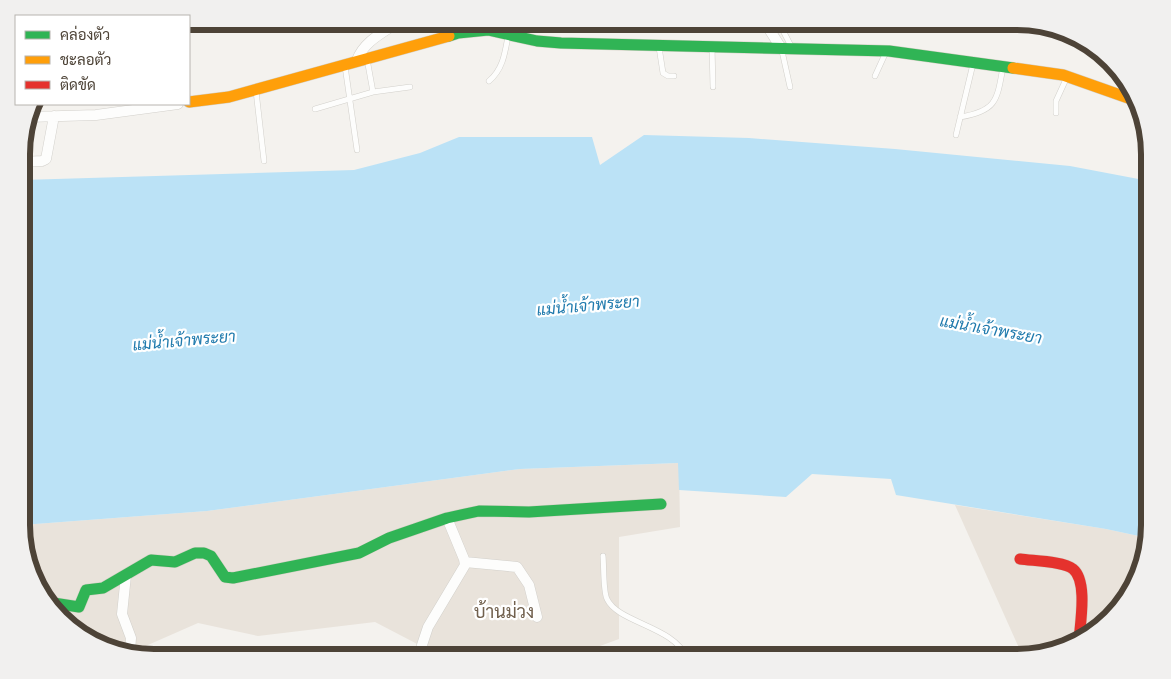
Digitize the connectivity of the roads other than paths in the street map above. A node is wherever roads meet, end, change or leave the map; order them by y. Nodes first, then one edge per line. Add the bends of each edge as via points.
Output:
1 (387, 30) edge
2 (772, 30) edge
3 (781, 30) edge
4 (509, 35) junction
5 (659, 46) junction
6 (712, 47) junction
7 (787, 48) junction
8 (886, 51) junction
9 (362, 60) junction
10 (973, 63) junction
11 (345, 64) junction
12 (1003, 67) junction
13 (674, 76) dead end
14 (874, 76) dead end
15 (1068, 76) junction
16 (489, 81) dead end
17 (410, 87) dead end
18 (713, 87) dead end
19 (790, 87) dead end
20 (255, 88) junction
21 (373, 92) junction
22 (350, 98) junction
23 (1127, 98) edge
24 (190, 102) edge
25 (162, 105) edge
26 (115, 108) edge
27 (315, 109) dead end
28 (1056, 113) dead end
29 (54, 116) junction
30 (36, 117) edge
31 (960, 117) junction
32 (956, 136) dead end
33 (357, 150) dead end
34 (264, 161) dead end
35 (30, 162) edge
36 (660, 504) dead end
37 (447, 518) junction
38 (603, 556) dead end
39 (1020, 559) dead end
40 (465, 562) junction
41 (126, 575) junction
42 (58, 604) edge
43 (537, 616) dead end
44 (1079, 632) edge
45 (130, 647) edge
46 (423, 649) edge
47 (683, 649) edge

1 - 9 street via 365,45 360,53
2 - 7 street
3 - 7 lane
4 - 5 street via 561,43
4 - 9 street via 483,30 458,33
4 - 16 lane via 504,59
5 - 6 street
5 - 13 lane via 663,73
6 - 7 street
6 - 18 lane
7 - 8 street
7 - 19 lane
8 - 10 street
8 - 14 lane
9 - 11 street
9 - 21 lane
10 - 12 street
10 - 31 lane
11 - 20 street
11 - 22 lane
12 - 15 street
12 - 31 lane via 995,101 976,113
15 - 23 street
15 - 28 lane via 1056,101
17 - 21 lane
20 - 24 street via 229,97
20 - 34 lane
21 - 22 lane
22 - 27 lane
22 - 33 lane
25 - 26 street
26 - 29 street via 96,115
29 - 30 street
29 - 35 street via 46,159
31 - 32 lane
36 - 37 street via 529,512 479,511
37 - 40 street
37 - 41 street via 359,553 233,578 225,577 211,556 204,553 195,553 175,562 151,560
38 - 47 lane via 606,598 614,609 669,637
39 - 44 street via 1065,566 1080,577
40 - 43 street via 517,567 529,585
40 - 46 street via 426,630
41 - 42 street via 104,588 86,590 79,607
41 - 45 street via 122,614 131,638

